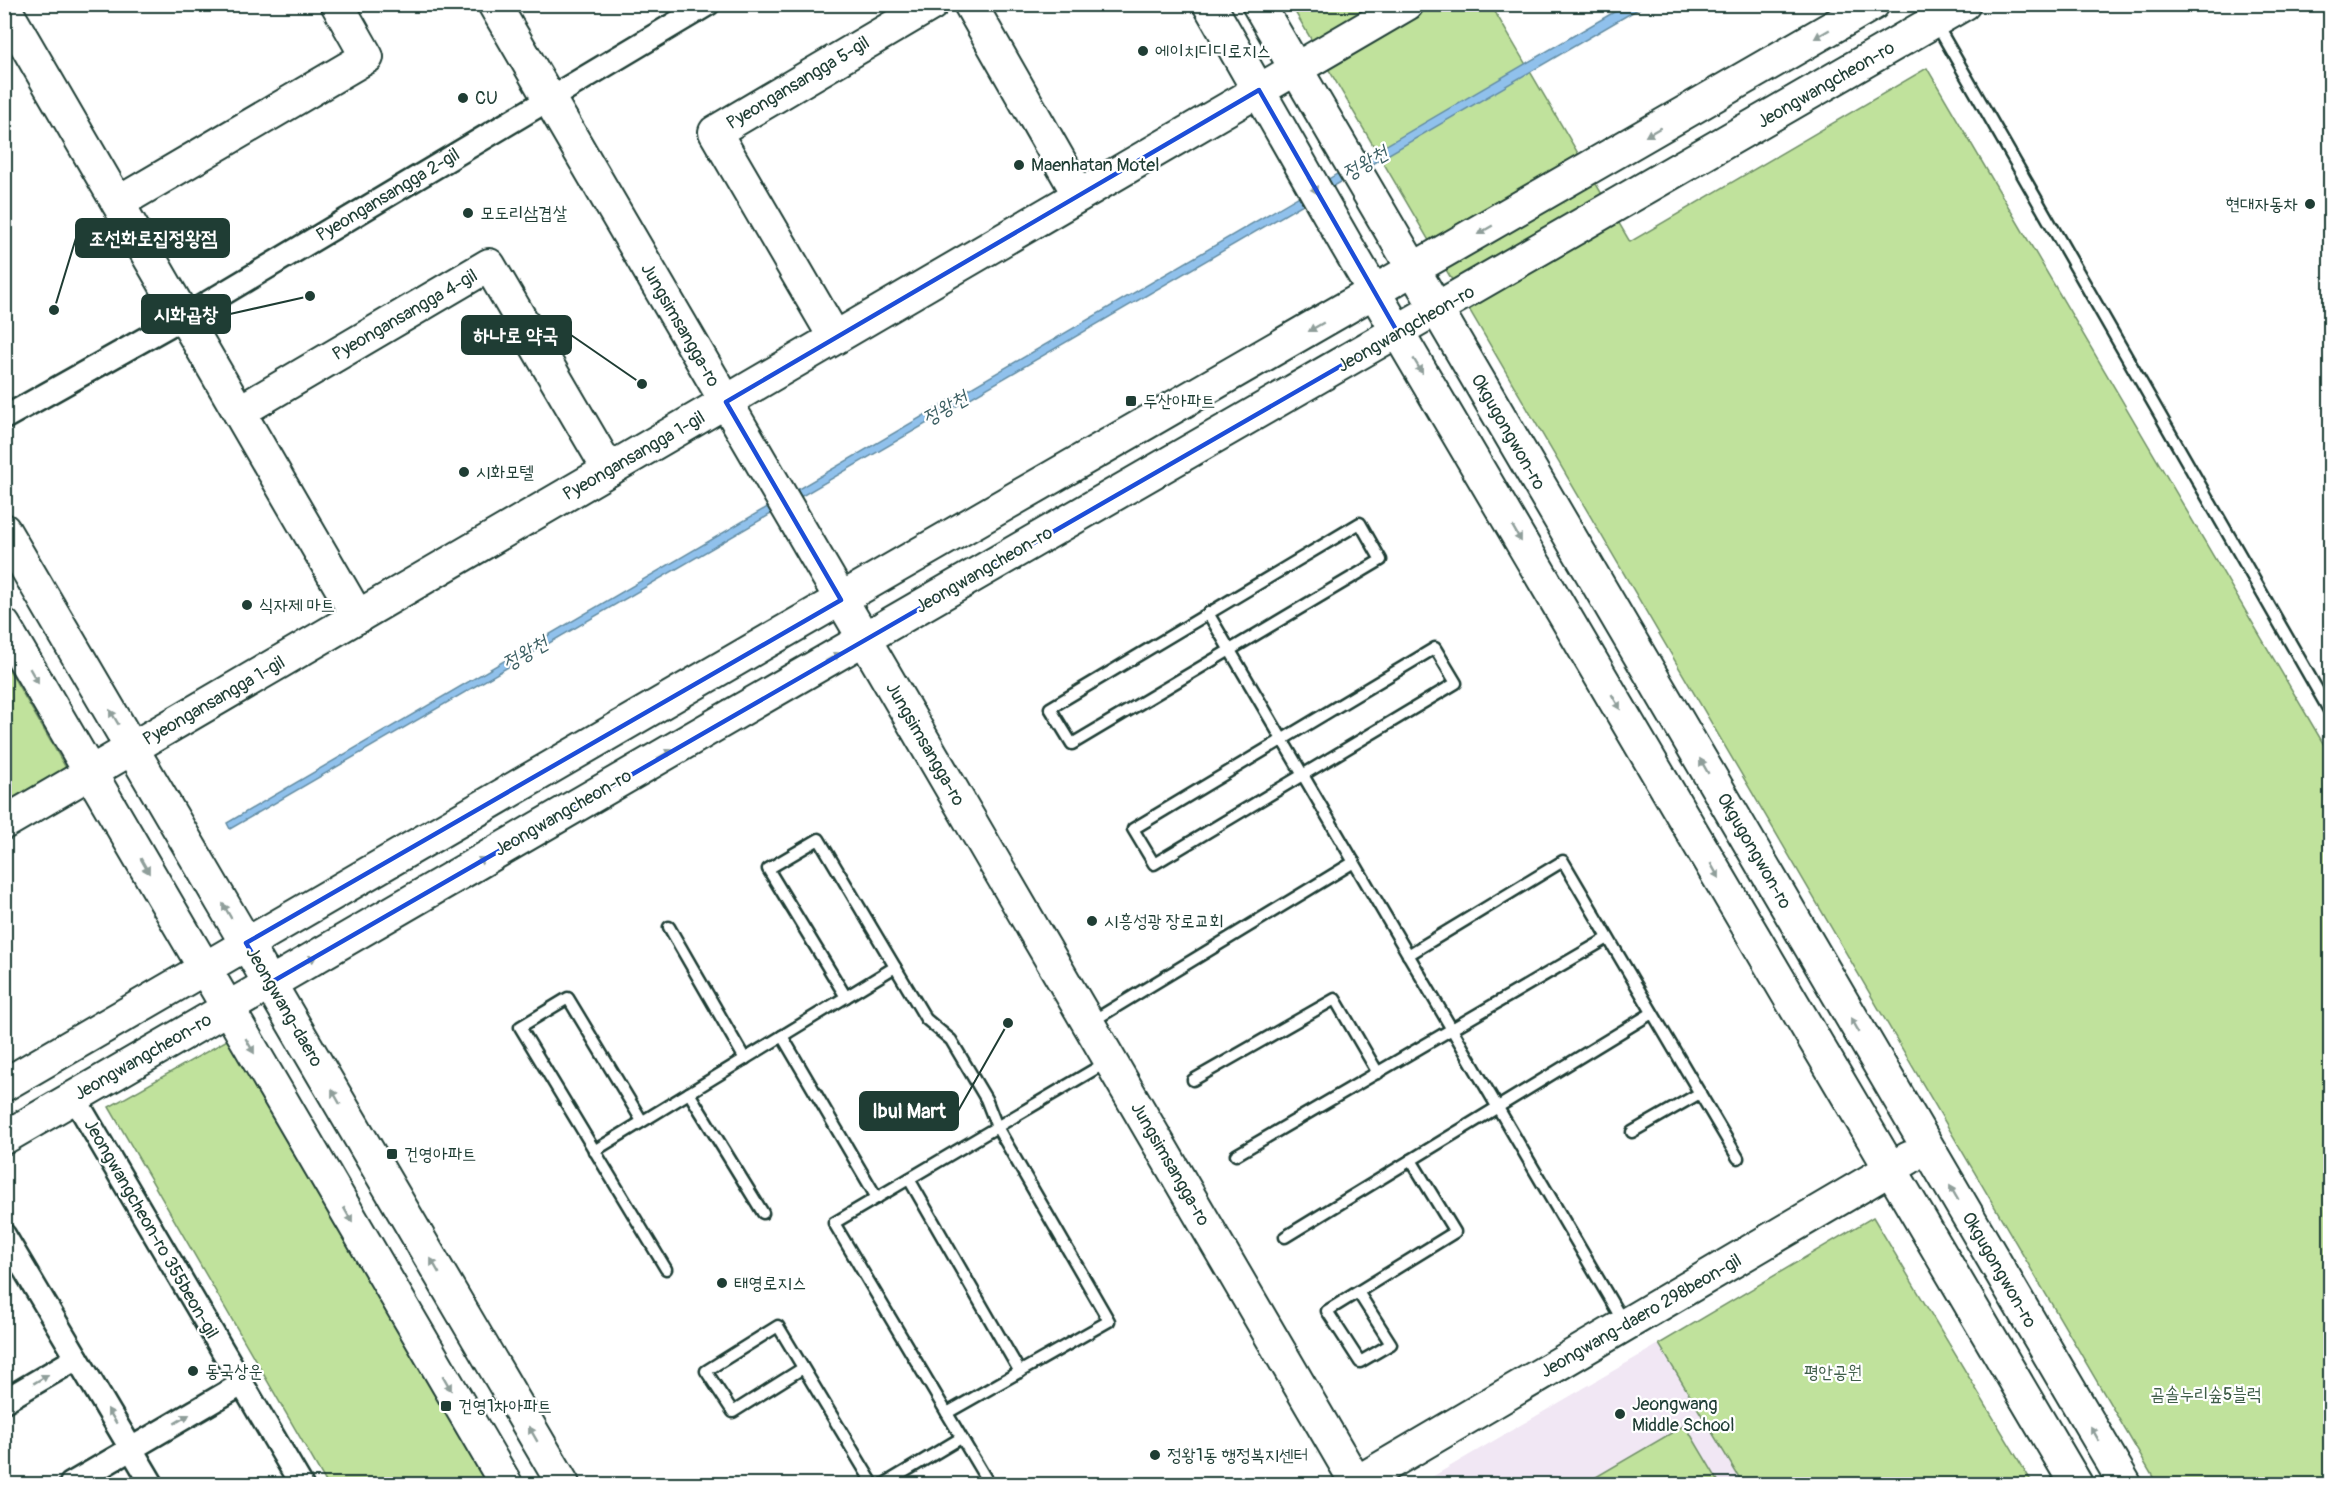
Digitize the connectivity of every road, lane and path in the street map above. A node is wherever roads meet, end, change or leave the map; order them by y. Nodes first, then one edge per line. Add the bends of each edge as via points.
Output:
1 (337, 4) edge
2 (494, 4) edge
3 (708, 4) edge
4 (932, 4) edge
5 (970, 4) edge
6 (1209, 4) edge
7 (1258, 4) edge
8 (1407, 4) edge
9 (1873, 4) edge
10 (1964, 4) edge
11 (11, 8) edge
12 (1934, 22) junction
13 (1296, 69) junction
14 (1259, 90) junction
15 (549, 99) junction
16 (1079, 195) junction
17 (118, 204) junction
18 (1414, 271) junction
19 (1375, 293) junction
20 (1437, 310) junction
21 (184, 316) junction
22 (1398, 333) junction
23 (835, 338) junction
24 (726, 402) junction
25 (239, 412) junction
26 (4, 418) edge
27 (609, 470) junction
28 (4, 530) edge
29 (841, 600) junction
30 (1208, 613) junction
31 (358, 617) junction
32 (4, 625) edge
33 (864, 639) junction
34 (1230, 650) junction
35 (2331, 711) edge
36 (1282, 740) junction
37 (132, 748) junction
38 (91, 773) junction
39 (1303, 775) junction
40 (4, 823) edge
41 (1354, 862) junction
42 (669, 927) dead end
43 (1608, 938) junction
44 (246, 943) junction
45 (1408, 955) junction
46 (895, 967) junction
47 (204, 968) junction
48 (270, 983) junction
49 (846, 997) junction
50 (227, 1007) junction
51 (1652, 1013) junction
52 (1088, 1023) junction
53 (1452, 1029) junction
54 (782, 1036) junction
55 (745, 1059) junction
56 (1110, 1061) junction
57 (1378, 1073) junction
58 (1192, 1080) dead end
59 (4, 1085) edge
60 (689, 1093) junction
61 (1700, 1093) junction
62 (74, 1097) junction
63 (1498, 1107) junction
64 (642, 1121) junction
65 (998, 1127) junction
66 (1632, 1132) dead end
67 (4, 1138) edge
68 (1927, 1147) junction
69 (594, 1151) junction
70 (1236, 1155) dead end
71 (1738, 1158) dead end
72 (1411, 1160) junction
73 (1891, 1170) junction
74 (909, 1179) junction
75 (877, 1198) junction
76 (763, 1213) dead end
77 (4, 1235) edge
78 (1285, 1237) dead end
79 (12, 1266) edge
80 (666, 1269) dead end
81 (1358, 1292) junction
82 (1625, 1326) junction
83 (77, 1358) junction
84 (803, 1368) junction
85 (1020, 1372) junction
86 (242, 1384) junction
87 (4, 1401) edge
88 (947, 1413) junction
89 (961, 1438) junction
90 (131, 1449) junction
91 (1356, 1484) edge
92 (71, 1485) edge
93 (152, 1485) edge
94 (301, 1485) edge
95 (506, 1485) edge
96 (563, 1485) edge
97 (873, 1485) edge
98 (884, 1485) edge
99 (989, 1485) edge
100 (2076, 1485) edge
101 (2125, 1485) edge

1 - 17 street via 367,57
2 - 15 street, Jungsimsangga-ro
3 - 15 street, Pyeongansangga 2-gil
4 - 23 street, Pyeongansangga 5-gil via 715,132
5 - 16 street
6 - 14 street
7 - 13 street
8 - 13 street, Pyeongansangga 1-gil
9 -> 18 street
10 - 12 street, Jeongwangcheon-ro
11 - 17 street
12 - 20 street, Jeongwangcheon-ro
12 - 35 lane
13 - 14 street, Pyeongansangga 1-gil
13 - 18 street, Okgugongwon-ro
14 - 16 street, Pyeongansangga 1-gil
14 -> 19 street
15 - 21 street, Pyeongansangga 2-gil
15 - 24 street, Jungsimsangga-ro
16 - 23 street, Pyeongansangga 1-gil
17 - 21 street
18 - 19 street
18 - 20 street, Okgugongwon-ro
19 - 22 street
19 -> 29 street
20 - 22 street, Jeongwangcheon-ro
68 -> 20 street, Okgugongwon-ro
21 - 25 street
21 - 26 street, Pyeongansangga 2-gil
22 - 33 street, Jeongwangcheon-ro
22 -> 73 street
23 - 24 street, Pyeongansangga 1-gil
24 - 27 street, Pyeongansangga 1-gil
24 - 29 street, Jungsimsangga-ro
25 - 27 street, Pyeongansangga 4-gil via 489,265
25 - 31 street
27 - 31 street, Pyeongansangga 1-gil
37 -> 28 street, Jeongwang-daero
29 - 33 street, Jungsimsangga-ro
29 - 44 street
30 - 34 lane
30 - 34 lane via 1359,523 1381,560
30 - 34 lane via 1050,708 1072,744
31 - 37 street, Pyeongansangga 1-gil
32 -> 38 street
48 -> 33 street, Jeongwangcheon-ro
33 - 52 street, Jungsimsangga-ro
34 - 36 lane
36 - 39 lane
36 - 39 lane via 1134,829 1154,864
36 - 39 lane via 1435,648 1456,683
37 - 38 street, Pyeongansangga 1-gil
44 -> 37 street, Jeongwang-daero
38 - 40 street, Pyeongansangga 1-gil
38 -> 47 street
39 - 41 lane
41 - 45 lane
41 - 52 lane
42 - 55 lane
43 - 45 lane via 1563,861
43 - 51 lane
43 - 53 lane
44 - 47 street
44 - 48 street, Jeongwang-daero
45 - 53 lane
46 - 49 lane
46 - 49 lane via 819,839 768,869
46 - 65 lane via 926,1019 951,1040
47 - 50 street
47 - 59 street
48 - 50 street, Jeongwangcheon-ro
96 -> 48 street, Jeongwang-daero
49 - 54 lane
50 - 62 street, Jeongwangcheon-ro
50 -> 95 street
51 - 61 lane
51 - 63 lane
52 - 56 street, Jungsimsangga-ro
53 - 57 lane
53 - 63 lane
54 - 55 lane
54 - 75 lane
55 - 60 lane
56 - 65 lane
56 - 91 street, Jungsimsangga-ro
57 - 58 lane via 1335,999
57 - 70 lane
60 - 64 lane
60 - 76 lane
61 - 66 lane
61 - 71 lane
62 - 67 street, Jeongwangcheon-ro
62 - 86 street, Jeongwangcheon-ro 355beon-gil
63 - 72 lane
63 - 82 lane
64 - 69 lane
64 - 69 lane via 568,998 520,1027
65 - 74 lane
65 - 85 lane via 1109,1321
68 - 73 street, Jeongwang-daero 298beon-gil
101 -> 68 street, Okgugongwon-ro
69 - 80 lane
72 - 78 lane
72 - 81 lane via 1455,1232
73 - 82 street, Jeongwang-daero 298beon-gil
73 - 100 street
74 - 75 lane
74 - 85 lane
75 - 88 lane via 834,1223
77 - 79 street
79 - 83 street
81 - 81 lane via 1391,1344 1360,1362 1328,1311
82 - 91 street, Jeongwang-daero 298beon-gil
87 -> 83 street
90 -> 83 street
84 - 84 lane via 778,1326 706,1371 733,1412
84 - 97 lane
85 - 88 lane
90 -> 86 street
86 - 94 street, Jeongwangcheon-ro 355beon-gil
88 - 89 lane
89 - 98 lane
89 - 99 lane
90 - 92 street
90 - 93 street

